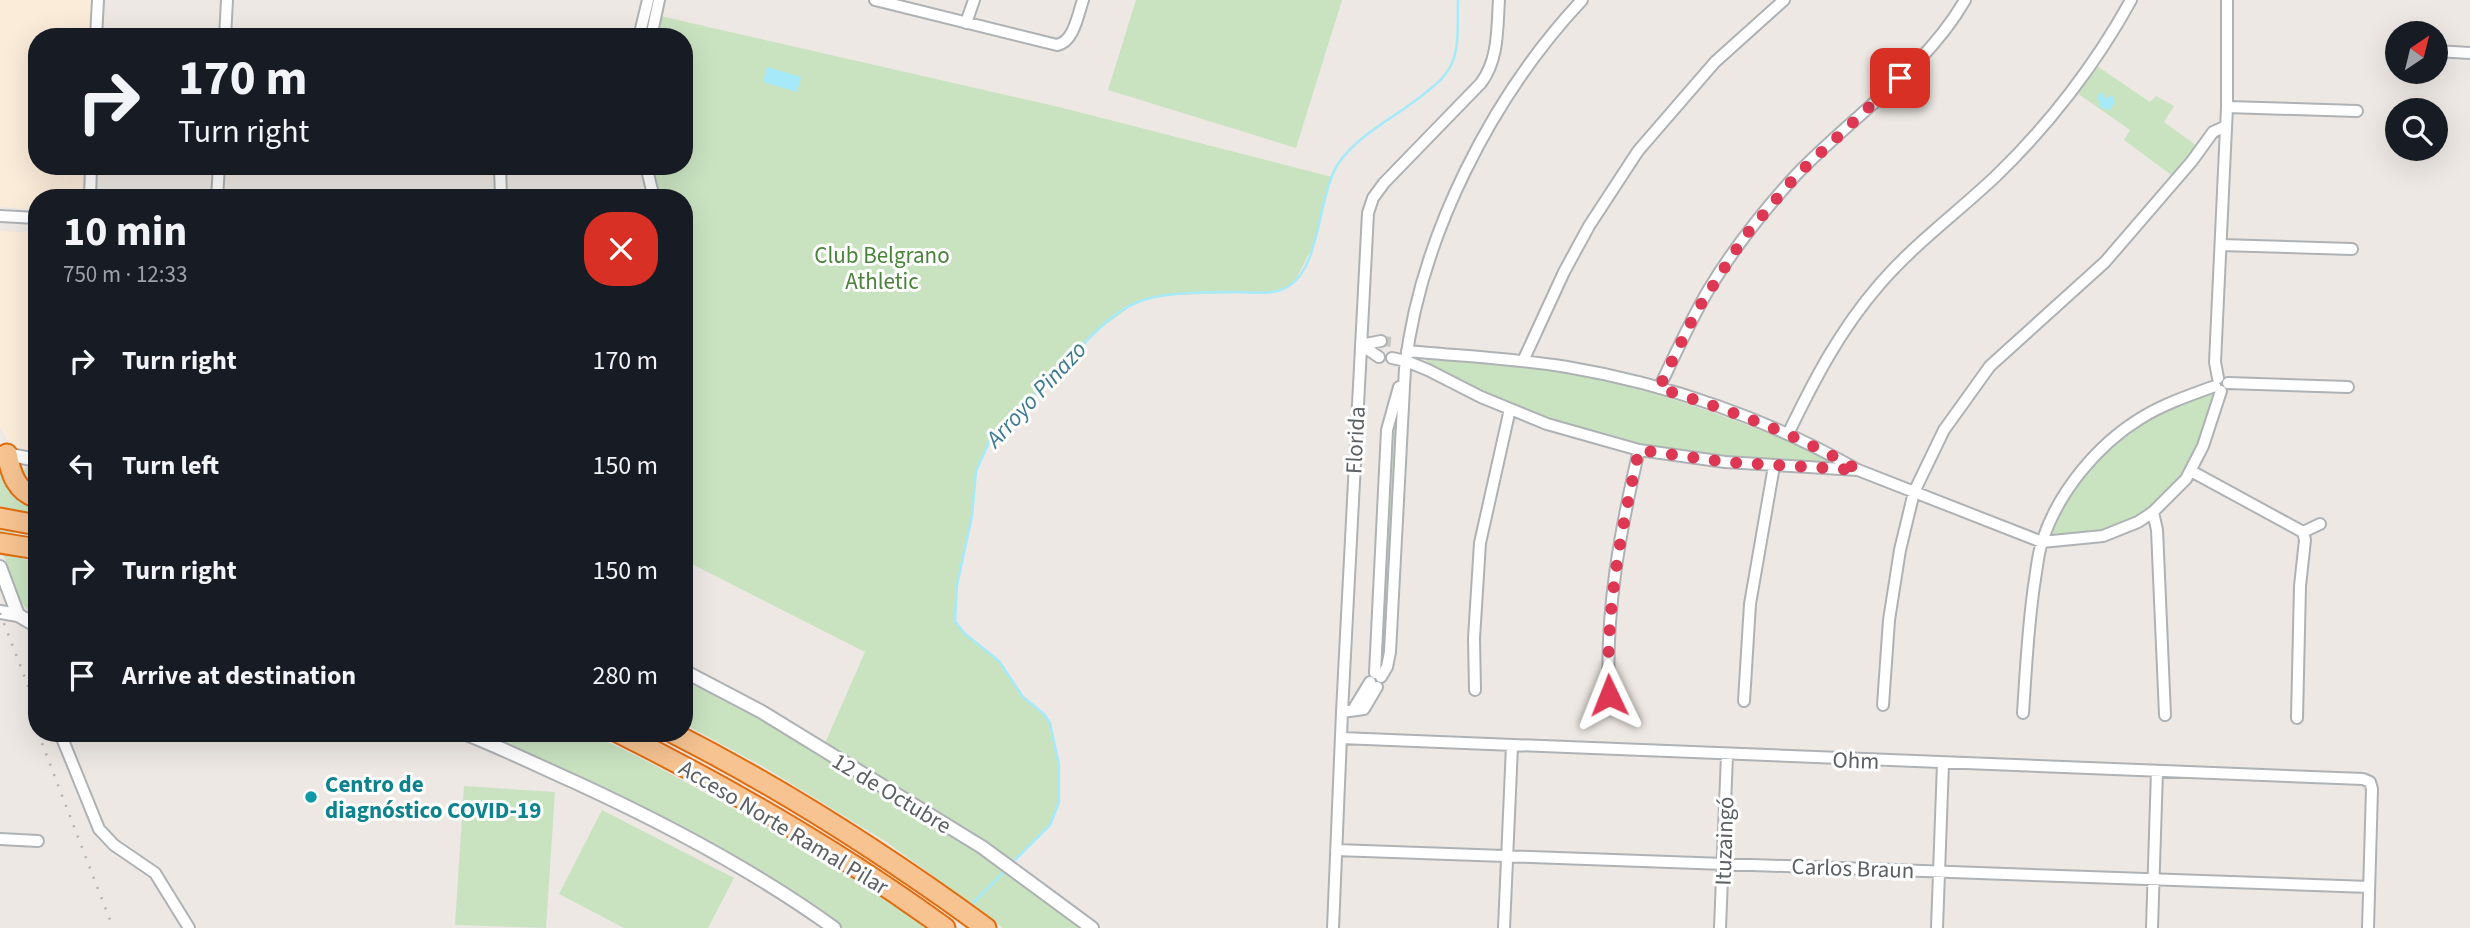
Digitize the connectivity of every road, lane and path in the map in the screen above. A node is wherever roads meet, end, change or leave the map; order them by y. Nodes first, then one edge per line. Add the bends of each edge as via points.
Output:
1 (98, 0) edge
2 (227, 0) edge
3 (648, 0) edge
4 (659, 0) edge
5 (875, 0) edge
6 (974, 0) edge
7 (1083, 0) edge
8 (1499, 0) edge
9 (1582, 0) edge
10 (1784, 0) edge
11 (1965, 0) edge
12 (2131, 0) edge
13 (2227, 0) edge
14 (966, 23) junction
15 (96, 28) edge
16 (225, 28) edge
17 (641, 28) edge
18 (653, 28) edge
19 (2448, 52) edge
20 (2470, 53) edge
21 (2227, 107) junction
22 (2357, 111) dead end
23 (2226, 126) junction
24 (0, 216) edge
25 (28, 218) edge
26 (2221, 245) junction
27 (2352, 249) dead end
28 (1381, 341) tunnel mouth
29 (1394, 342) dead end
30 (1361, 345) junction
31 (1406, 356) junction
32 (1379, 357) dead end
33 (1392, 358) dead end
34 (1523, 361) junction
35 (2220, 384) junction
36 (2348, 387) dead end
37 (1659, 388) junction
38 (1510, 409) junction
39 (1788, 434) junction
40 (2, 449) edge
41 (1639, 450) junction
42 (28, 457) edge
43 (1774, 466) junction
44 (1858, 470) junction
45 (2191, 471) junction
46 (1914, 492) junction
47 (28, 494) edge
48 (2153, 512) junction
49 (6, 519) edge
50 (28, 523) edge
51 (2320, 524) dead end
52 (2303, 532) junction
53 (2042, 542) junction
54 (0, 543) edge
55 (28, 548) edge
56 (0, 567) edge
57 (0, 612) edge
58 (18, 615) junction
59 (28, 621) edge
60 (1377, 660) junction
61 (1389, 661) junction
62 (693, 676) edge
63 (1376, 680) junction
64 (1475, 690) dead end
65 (1609, 695) dead end
66 (1744, 701) dead end
67 (1883, 705) dead end
68 (1347, 711) junction
69 (2023, 713) dead end
70 (2165, 715) dead end
71 (2297, 718) dead end
72 (1341, 738) junction
73 (64, 742) edge
74 (485, 742) edge
75 (637, 742) edge
76 (690, 742) edge
77 (1512, 746) junction
78 (1727, 755) junction
79 (1943, 763) junction
80 (2157, 771) junction
81 (0, 839) edge
82 (38, 841) dead end
83 (1336, 850) junction
84 (1507, 856) junction
85 (1723, 863) junction
86 (1939, 871) junction
87 (2153, 879) junction
88 (2369, 887) junction
89 (189, 928) edge
90 (834, 928) edge
91 (945, 928) edge
92 (986, 928) edge
93 (1091, 928) edge
94 (1334, 928) edge
95 (1504, 928) edge
96 (1720, 928) edge
97 (1937, 928) edge
98 (2152, 928) edge
99 (2368, 928) edge

1 - 15 street
2 - 16 street
3 - 17 street
4 - 18 street
5 - 14 street
6 - 14 street
7 - 14 street via 1063,44
8 - 30 street, Florida via 1489,71 1384,183 1370,204
9 - 31 street via 1527,67 1476,151 1432,253 1410,325
10 - 34 street via 1715,62 1638,151 1589,226
11 - 37 street via 1909,69 1815,156 1745,236 1696,312
12 - 39 street via 2077,83 2022,150 1911,251 1866,301 1830,352
13 - 21 street
19 - 20 street
21 - 22 street
21 - 23 street
23 - 26 street
23 - 46 street via 2213,132 2105,262 1990,366 1944,429
24 - 25 street
26 - 27 street
26 - 35 street via 2216,362
28 - 30 street
29 - 31 street
30 - 32 street
30 - 68 street, Florida
31 - 33 street
31 - 34 street
31 - 38 street
31 - 60 street via 1387,429
31 - 61 street
34 - 37 street
35 - 36 street
35 - 45 street
35 - 53 street via 2140,418 2091,459
37 - 39 street
38 - 41 street
38 - 64 street via 1477,568
39 - 44 street
40 - 42 street
40 - 47 highway via 13,479
41 - 43 street
41 - 65 street via 1615,573
43 - 44 street
43 - 66 street via 1750,604
44 - 46 street
45 - 48 street
45 - 52 street
46 - 53 street
46 - 67 street via 1895,580
48 - 53 street via 2102,536
48 - 70 street
49 - 50 highway
51 - 52 street
52 - 71 street
53 - 69 street
54 - 55 highway
56 - 58 street
57 - 58 street
58 - 59 street
60 - 61 street
60 - 63 street
61 - 63 street
62 - 93 street, 12 de Octubre via 762,712 982,847
63 - 68 street via 1364,709
68 - 72 street, Florida
72 - 77 street, Ohm
72 - 83 street, Florida
73 - 89 street via 99,829 155,873
74 - 90 street via 666,826 776,888
75 - 91 highway, Acceso Norte Ramal Pilar via 783,821
76 - 92 highway, Acceso Norte Ramal Pilar via 823,817
77 - 78 street, Ohm
77 - 84 street
78 - 79 street, Ohm
78 - 85 street, Ituzaingó
79 - 80 street, Ohm
79 - 86 street
80 - 87 street
80 - 88 street, Ohm via 2370,782
81 - 82 street
83 - 84 street, Carlos Braun
83 - 94 street, Florida
84 - 85 street, Carlos Braun
84 - 95 street
85 - 86 street, Carlos Braun
85 - 96 street, Ituzaingó
86 - 87 street, Carlos Braun
86 - 97 street
87 - 88 street, Carlos Braun
87 - 98 street
88 - 99 street

